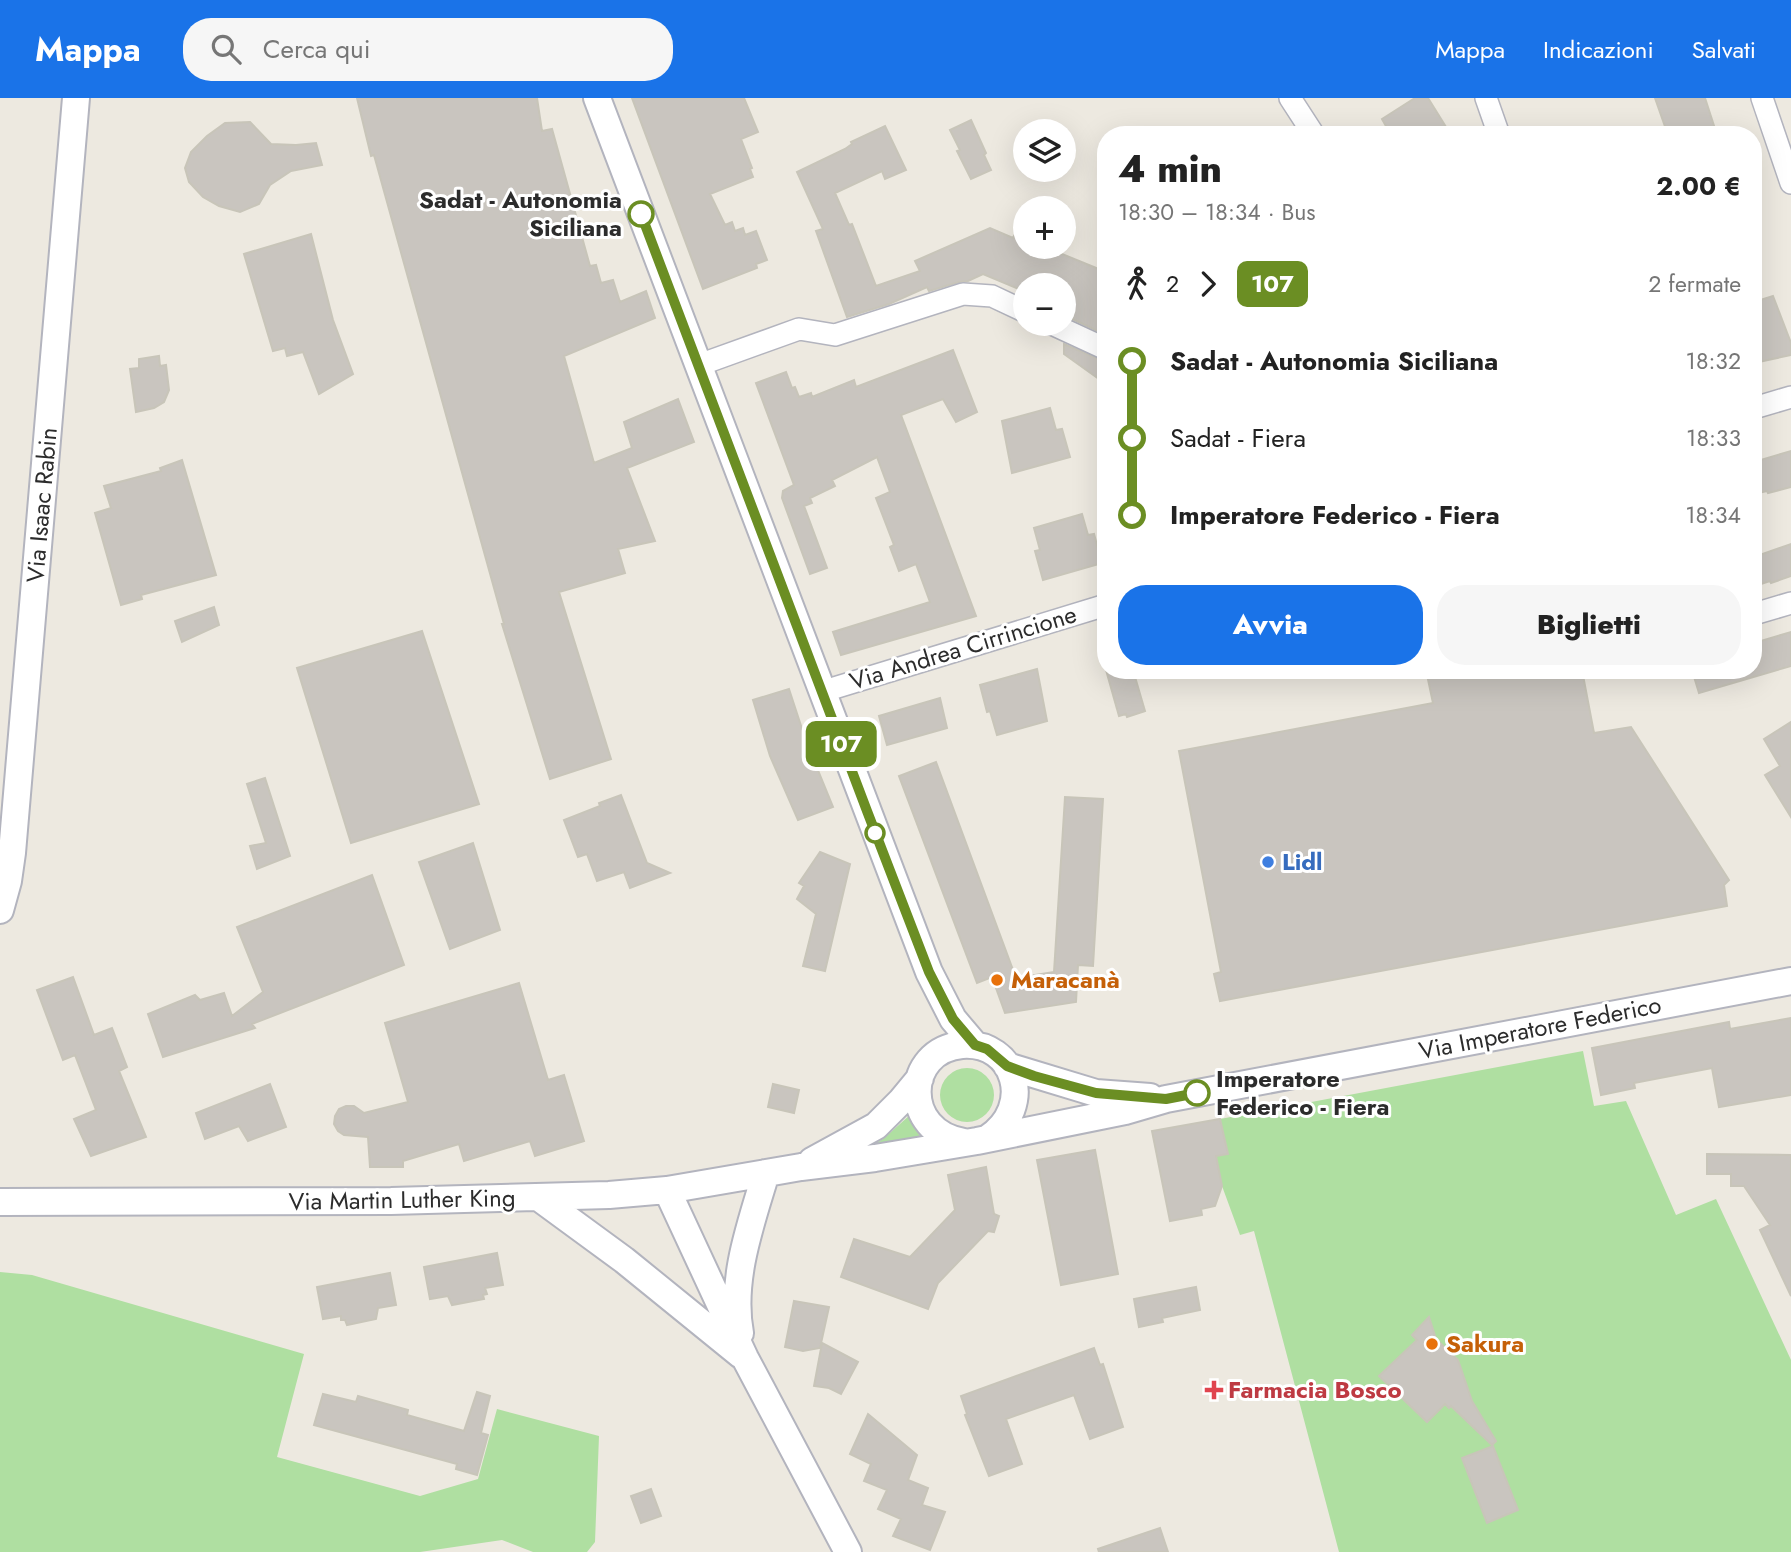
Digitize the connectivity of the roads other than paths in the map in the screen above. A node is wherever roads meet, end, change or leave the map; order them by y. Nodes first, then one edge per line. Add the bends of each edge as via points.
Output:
1 (76, 98) edge
2 (597, 98) edge
3 (1290, 98) edge
4 (1486, 98) edge
5 (1762, 98) edge
6 (1308, 126) edge
7 (1496, 126) edge
8 (1791, 183) edge
9 (1013, 306) edge
10 (1076, 335) edge
11 (1097, 345) edge
12 (699, 365) junction
13 (1791, 397) edge
14 (1762, 406) edge
15 (1791, 603) edge
16 (1097, 608) edge
17 (1762, 612) edge
18 (821, 692) junction
19 (0, 910) edge
20 (1791, 981) edge
21 (975, 1045) junction
22 (1007, 1066) junction
23 (920, 1078) junction
24 (1166, 1099) junction
25 (977, 1140) junction
26 (801, 1167) junction
27 (766, 1173) junction
28 (667, 1190) junction
29 (538, 1197) junction
30 (0, 1202) edge
31 (745, 1358) junction
32 (848, 1552) edge

1 - 19 street, Via Isaac Rabin via 12,853
2 - 12 street
3 - 6 street
4 - 7 street
5 - 8 street
9 - 12 street via 992,296 963,294 835,335 799,329
10 - 11 street
12 - 18 street
13 - 14 street
15 - 17 street
16 - 18 street, Via Andrea Cirrincione
18 - 21 street via 929,972 953,1019
20 - 24 street, Via Imperatore Federico
21 - 22 street
21 - 23 street via 960,1045 935,1056
22 - 24 street via 1096,1093
22 - 25 street via 1016,1093 1014,1107 999,1130
23 - 25 street via 919,1109 926,1122 951,1140
23 - 26 street via 876,1126
24 - 25 street, Via Martin Luther King
25 - 26 street, Via Martin Luther King
26 - 27 street, Via Martin Luther King
27 - 28 street, Via Martin Luther King
27 - 31 street via 749,1233 737,1303
28 - 29 street, Via Martin Luther King
28 - 31 street
29 - 30 street, Via Martin Luther King
29 - 31 street
31 - 32 street

